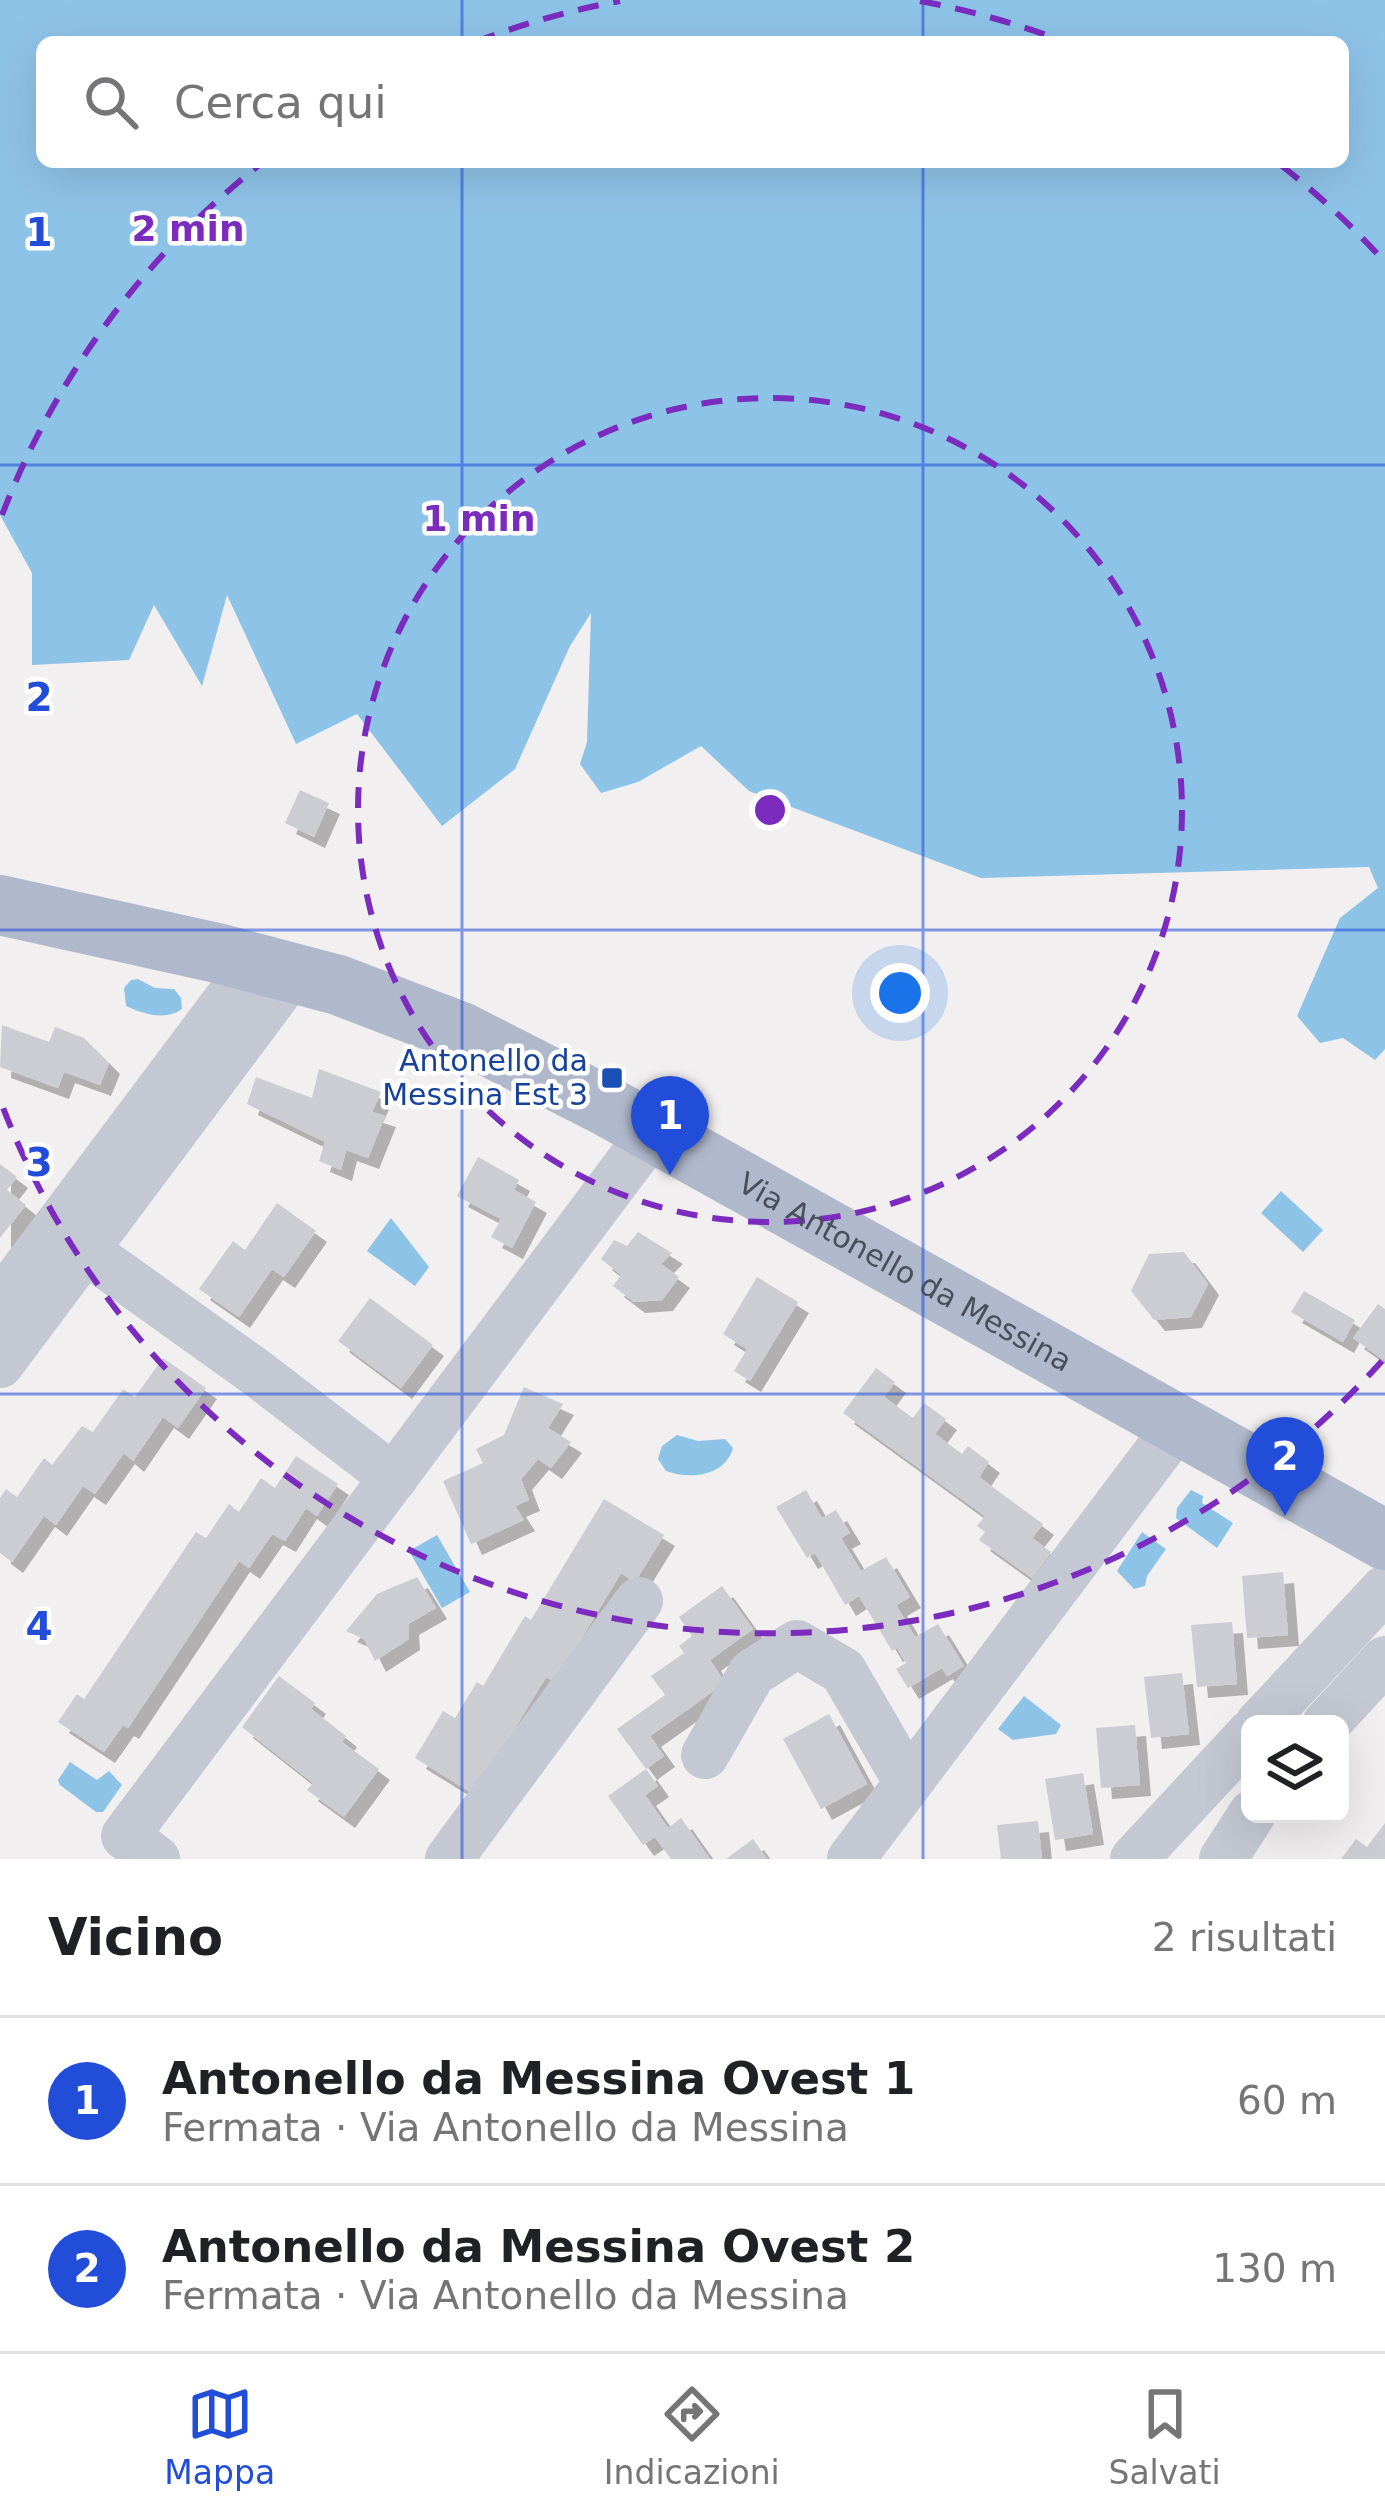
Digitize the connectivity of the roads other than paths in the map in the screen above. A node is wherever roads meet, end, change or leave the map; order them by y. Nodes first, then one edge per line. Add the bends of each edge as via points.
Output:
1 (0, 905) edge
2 (273, 968) junction
3 (652, 1132) junction
4 (85, 1250) junction
5 (0, 1303) edge
6 (0, 1364) edge
7 (1178, 1424) junction
8 (394, 1478) junction
9 (1385, 1540) edge
10 (1385, 1589) edge
11 (638, 1601) dead end
12 (1385, 1660) edge
13 (1267, 1715) edge
14 (1334, 1715) edge
15 (1241, 1744) edge
16 (704, 1755) dead end
17 (908, 1784) junction
18 (1246, 1823) edge
19 (130, 1847) edge
20 (476, 1856) edge
21 (851, 1859) edge
22 (1134, 1859) edge
23 (1223, 1859) edge

1 - 2 main road, Via Antonello da Messina
2 - 3 main road, Via Antonello da Messina via 460,1032
2 - 4 lane
2 - 5 lane
3 - 7 main road, Via Antonello da Messina
3 - 8 lane
4 - 6 lane
4 - 8 lane
7 - 9 main road, Via Antonello da Messina
7 - 17 lane
8 - 19 lane
10 - 13 lane
11 - 20 lane
12 - 14 lane
15 - 22 lane
16 - 17 lane via 752,1673 797,1644 843,1671
17 - 21 lane
18 - 23 lane

